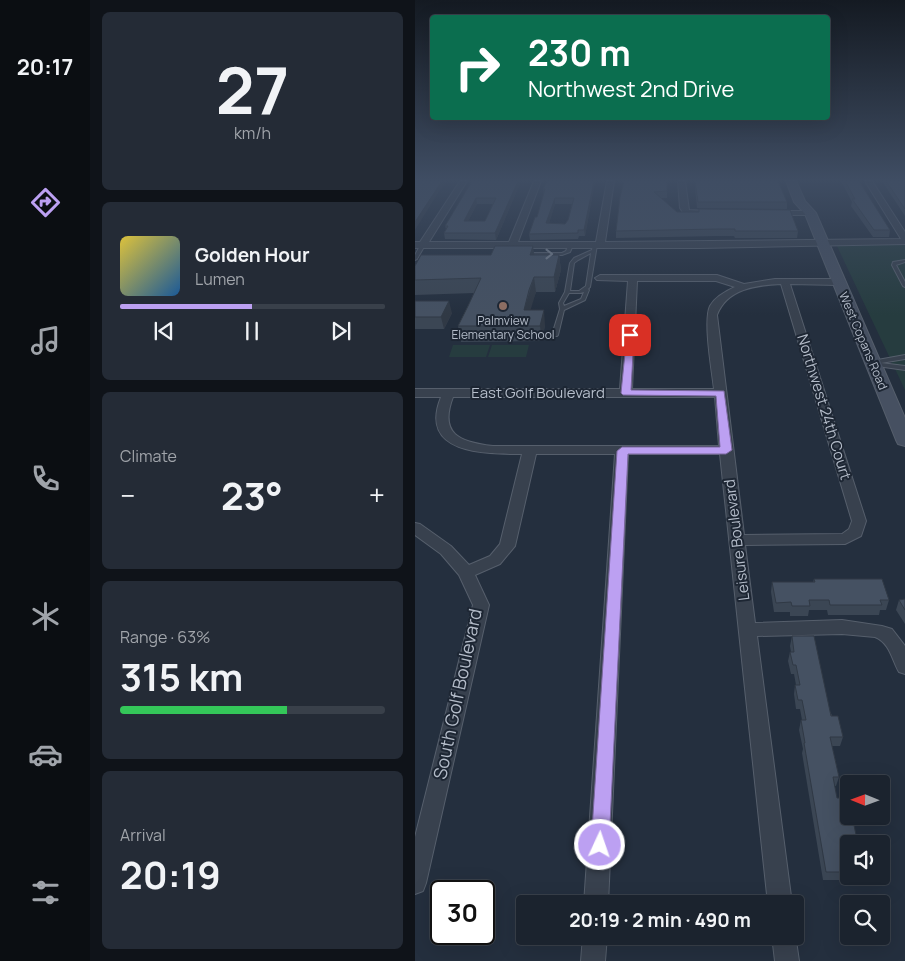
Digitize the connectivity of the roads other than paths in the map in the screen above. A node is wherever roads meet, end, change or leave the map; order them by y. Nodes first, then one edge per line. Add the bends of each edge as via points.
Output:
1 (432, 226) edge
2 (520, 226) edge
3 (600, 226) edge
4 (817, 226) edge
5 (899, 226) edge
6 (905, 240) edge
7 (821, 242) junction
8 (513, 244) junction
9 (571, 244) junction
10 (419, 245) edge
11 (596, 247) junction
12 (518, 254) edge
13 (416, 256) edge
14 (583, 256) junction
15 (593, 259) junction
16 (905, 261) edge
17 (600, 278) dead end
18 (633, 278) junction
19 (785, 282) junction
20 (838, 282) junction
21 (742, 286) junction
22 (905, 286) edge
23 (587, 290) junction
24 (567, 292) junction
25 (561, 309) junction
26 (555, 335) dead end
27 (905, 357) edge
28 (872, 363) junction
29 (905, 368) edge
30 (415, 393) edge
31 (448, 393) junction
32 (626, 393) junction
33 (720, 393) junction
34 (903, 431) edge
35 (530, 450) junction
36 (726, 450) junction
37 (622, 451) junction
38 (415, 528) edge
39 (737, 540) junction
40 (466, 572) junction
41 (748, 630) junction
42 (905, 667) edge
43 (415, 883) edge
44 (597, 895) edge
45 (779, 895) edge
46 (594, 945) edge
47 (785, 945) edge
48 (593, 961) edge
49 (787, 961) edge

1 - 10 street
2 - 8 street
3 - 11 street
4 - 7 main road, West Copans Road
5 - 6 street
6 - 7 street
7 - 11 street
7 - 20 main road, West Copans Road
8 - 9 street
8 - 10 street via 495,248
9 - 11 street
12 -> 9 lane via 562,254 568,252
10 - 13 lane
11 - 14 lane
11 - 15 lane
14 - 15 lane
14 - 24 lane via 572,263
15 - 23 lane
16 - 22 lane via 894,265
17 - 18 street
18 - 21 street via 717,278
18 - 32 street
19 - 20 street, Leisure Boulevard
19 - 21 street, Leisure Boulevard
19 - 39 street, Northwest 24th Court via 859,521 856,532 845,538
20 - 28 main road, West Copans Road
21 - 33 street, Leisure Boulevard via 717,302 712,315
23 - 24 lane
23 - 25 lane via 583,300
24 - 25 lane
25 - 26 lane
27 - 28 lane
28 - 29 lane
28 - 34 main road, West Copans Road
30 - 31 street, East Golf Boulevard
31 - 32 street, East Golf Boulevard
31 - 35 street via 441,415 442,426 450,437 469,447
32 - 33 street, East Golf Boulevard
33 - 36 street, Leisure Boulevard
35 - 37 street
35 - 40 street via 507,546 495,560
36 - 37 street
36 - 39 street, Leisure Boulevard
37 - 44 street
38 - 40 street, South Golf Boulevard via 446,550
39 - 41 street, Leisure Boulevard
40 - 43 street, South Golf Boulevard via 481,605
41 - 42 street via 863,628 885,633 901,652
41 - 45 street, Leisure Boulevard
46 - 48 street
47 - 49 street

